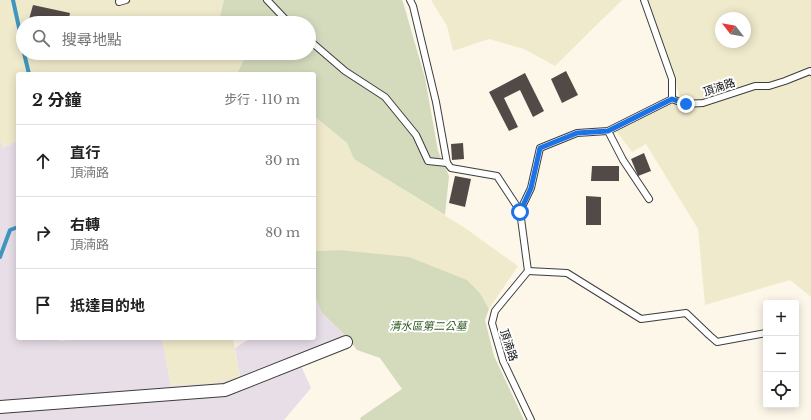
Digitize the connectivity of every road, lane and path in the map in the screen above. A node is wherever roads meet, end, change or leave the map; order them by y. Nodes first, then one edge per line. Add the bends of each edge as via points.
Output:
1 (267, 0) edge
2 (410, 0) edge
3 (644, 0) edge
4 (282, 16) edge
5 (316, 46) edge
6 (811, 72) edge
7 (672, 99) junction
8 (608, 131) junction
9 (447, 163) junction
10 (649, 199) dead end
11 (520, 212) junction
12 (528, 271) junction
13 (763, 333) edge
14 (346, 342) dead end
15 (0, 407) edge
16 (531, 420) edge

1 - 4 lane
2 - 9 lane via 436,102
3 - 7 lane via 672,79
5 - 9 lane via 345,70 385,97 416,135 428,161
6 - 7 lane, 頂湳路 via 703,103 686,104
7 - 8 lane
8 - 10 lane via 623,160
8 - 11 lane via 577,133 540,148 531,188
9 - 11 lane via 451,168 498,176
11 - 12 lane
12 - 13 lane via 567,273 641,319 686,313 717,342
12 - 16 lane, 頂湳路 via 495,311 492,323 503,361
14 - 15 street via 225,390

